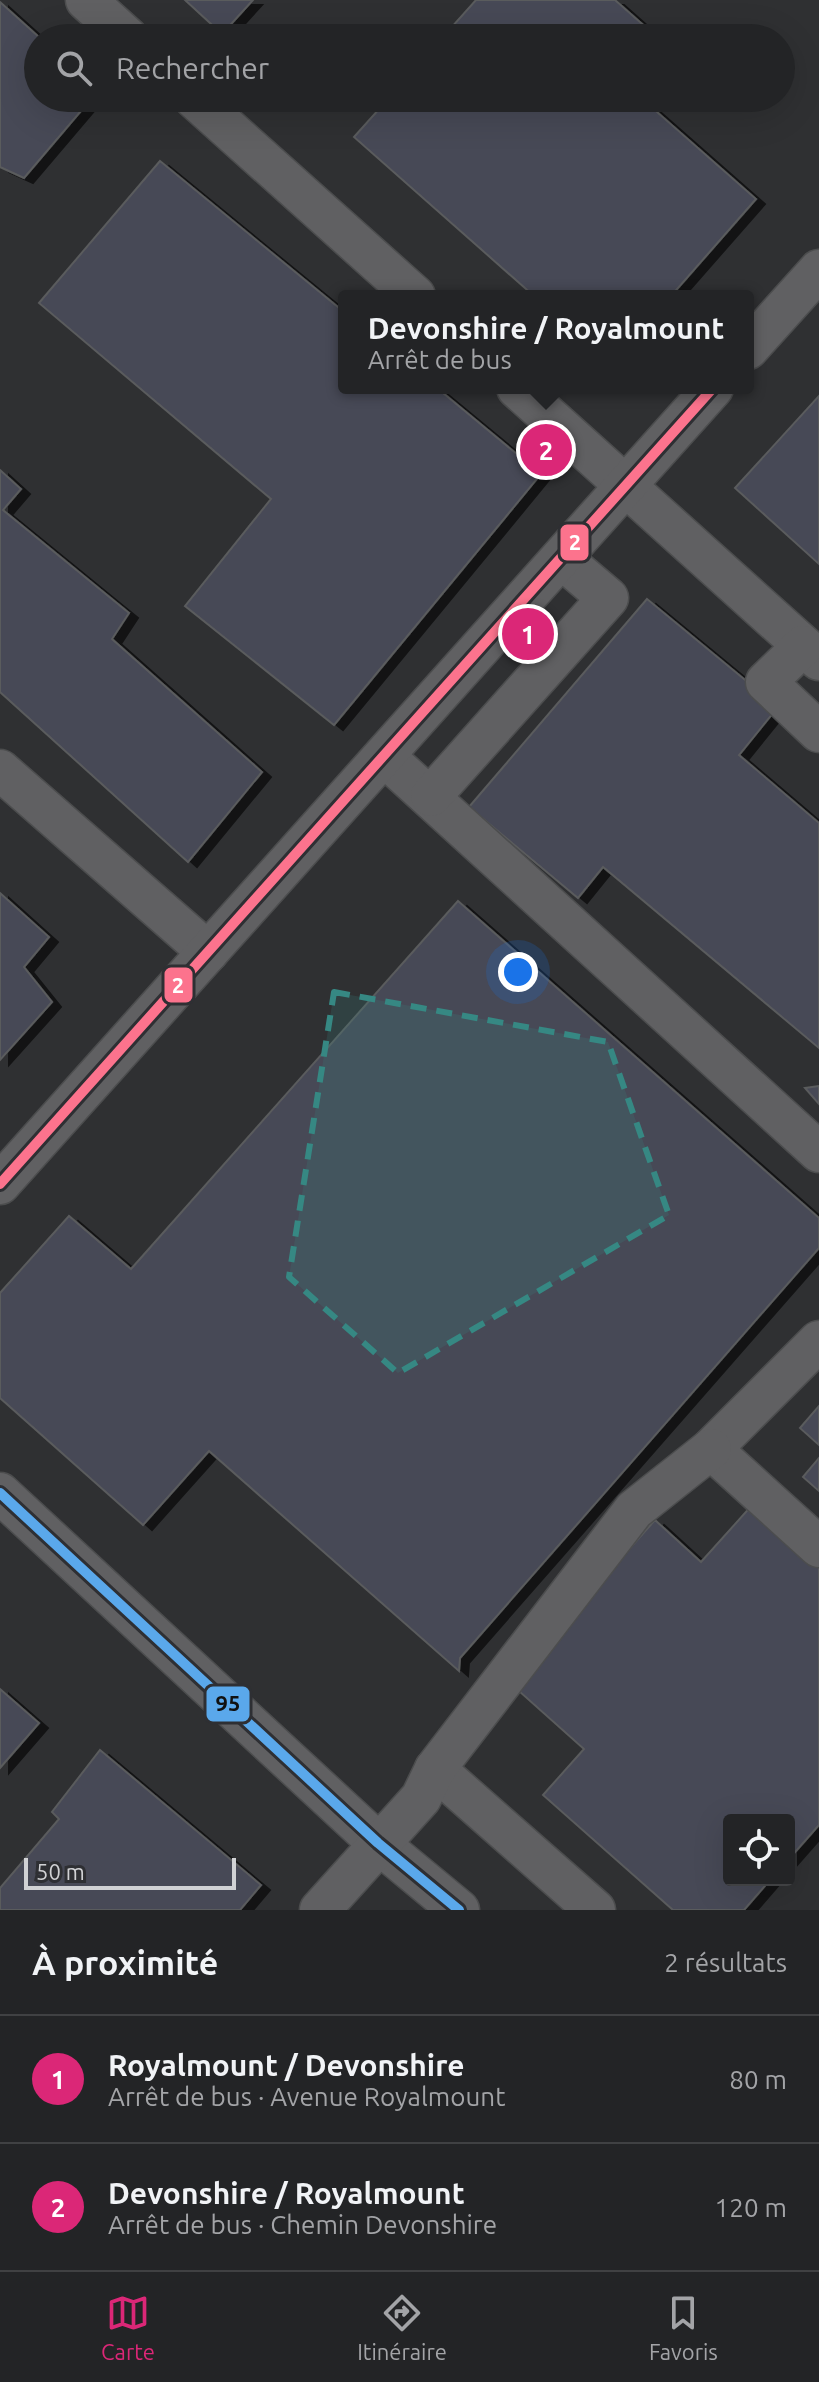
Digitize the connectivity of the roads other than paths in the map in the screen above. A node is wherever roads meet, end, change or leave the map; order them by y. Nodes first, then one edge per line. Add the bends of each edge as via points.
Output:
1 (86, 0) edge
2 (113, 24) edge
3 (210, 112) edge
4 (819, 270) edge
5 (408, 290) edge
6 (754, 342) edge
7 (524, 394) edge
8 (708, 394) edge
9 (626, 485) junction
10 (562, 559) junction
11 (811, 653) edge
12 (819, 732) edge
13 (384, 756) junction
14 (0, 770) edge
15 (431, 796) junction
16 (208, 952) junction
17 (819, 1152) edge
18 (0, 1184) edge
19 (819, 1341) edge
20 (711, 1449) junction
21 (0, 1493) edge
22 (819, 1547) edge
23 (435, 1769) junction
24 (378, 1843) junction
25 (320, 1910) edge
26 (459, 1910) edge
27 (595, 1910) edge

1 - 2 street
3 - 5 street
4 - 6 street
7 - 9 street
8 - 9 street
9 - 10 street
9 - 11 street
10 - 13 street
10 - 15 street via 608,598
11 - 12 street via 766,682
13 - 15 street
13 - 16 street
14 - 16 street
15 - 17 street
16 - 18 street
19 - 20 street
20 - 22 street
20 - 23 street via 634,1510
21 - 24 street
23 - 24 street via 421,1798
23 - 27 street
24 - 25 street
24 - 26 street

